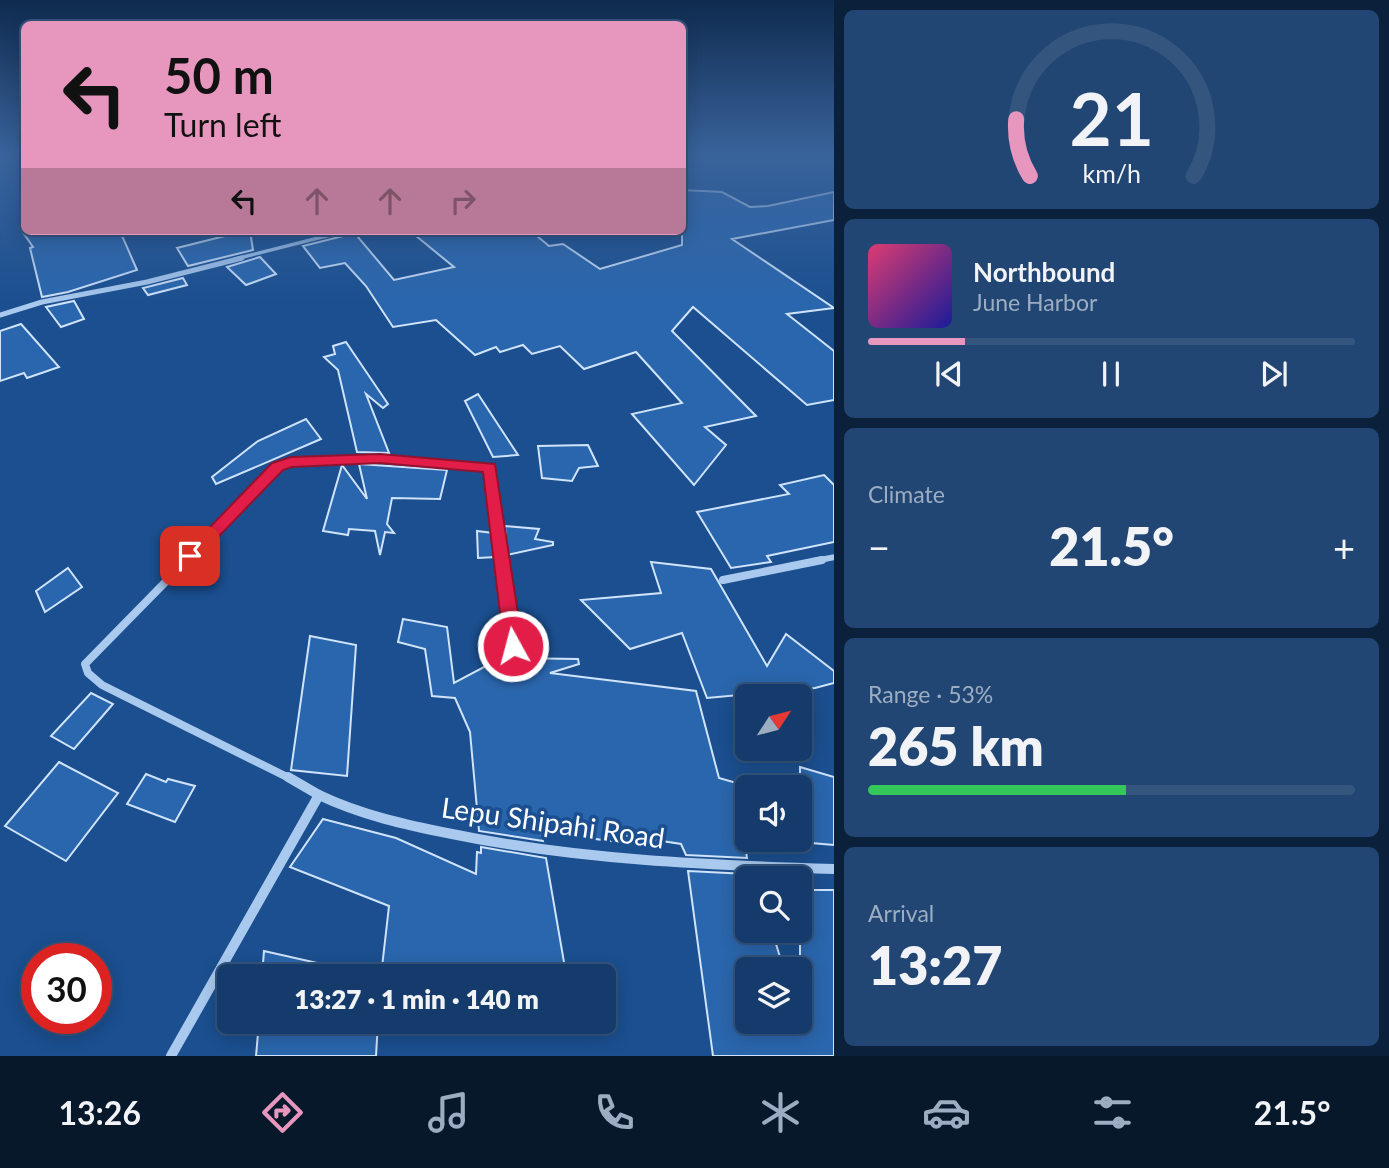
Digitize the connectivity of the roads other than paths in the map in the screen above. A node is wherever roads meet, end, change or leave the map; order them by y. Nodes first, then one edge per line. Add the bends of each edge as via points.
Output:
1 (331, 235) edge
2 (0, 315) edge
3 (834, 557) edge
4 (723, 580) dead end
5 (513, 646) dead end
6 (319, 795) junction
7 (834, 869) edge
8 (171, 1056) edge

1 - 2 street
3 - 4 street
5 - 6 street, Lepu Shipahi Road via 490,468 380,458 278,466 85,664 102,685 270,766
6 - 7 street, Lepu Shipahi Road via 350,811 488,843 711,866
6 - 8 street

